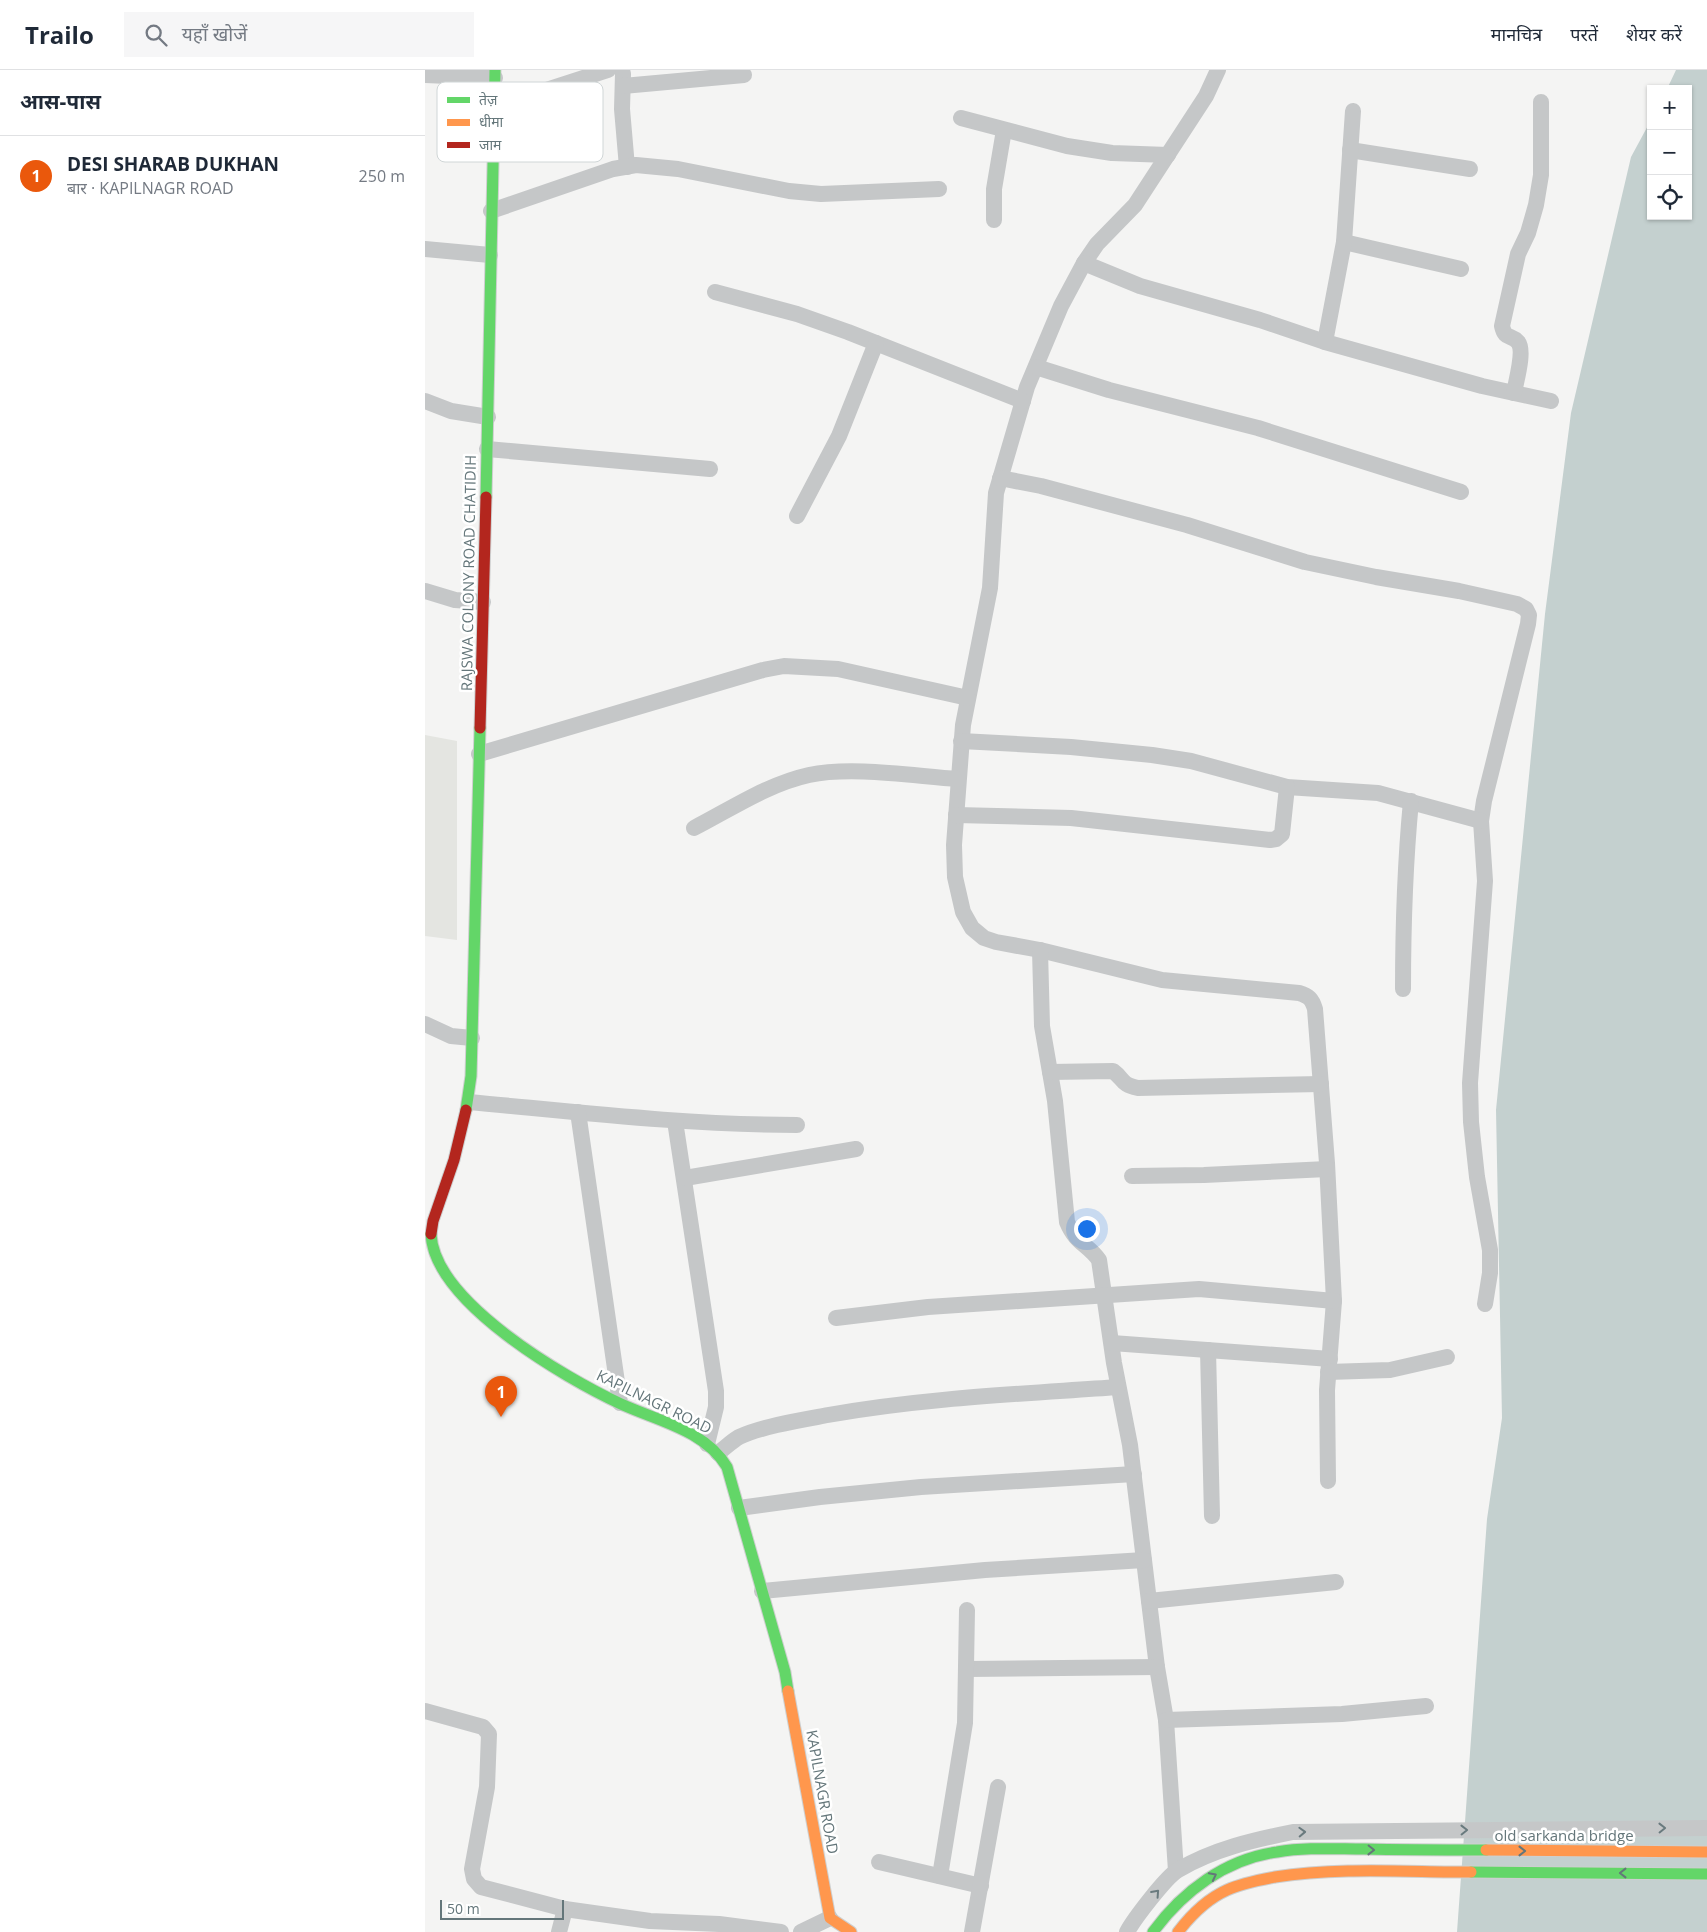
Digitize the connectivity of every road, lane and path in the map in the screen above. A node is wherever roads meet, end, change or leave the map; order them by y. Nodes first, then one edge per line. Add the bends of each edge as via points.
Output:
1 (609, 70) edge
2 (1213, 71) edge
3 (495, 74) edge
4 (425, 75) edge
5 (744, 75) dead end
6 (622, 78) edge
7 (572, 82) edge
8 (1541, 102) dead end
9 (1353, 111) dead end
10 (961, 118) dead end
11 (1003, 130) junction
12 (1350, 150) junction
13 (1167, 155) junction
14 (492, 162) edge
15 (627, 167) junction
16 (1470, 169) dead end
17 (939, 189) dead end
18 (491, 211) junction
19 (994, 220) dead end
20 (1344, 242) junction
21 (425, 249) edge
22 (490, 255) junction
23 (1084, 263) junction
24 (1461, 268) dead end
25 (715, 292) dead end
26 (1325, 342) junction
27 (876, 343) junction
28 (1036, 367) junction
29 (1514, 393) junction
30 (425, 401) edge
31 (1023, 401) junction
32 (1551, 401) dead end
33 (488, 417) junction
34 (487, 450) junction
35 (710, 469) dead end
36 (1000, 478) junction
37 (1461, 492) dead end
38 (797, 516) dead end
39 (425, 591) edge
40 (483, 602) junction
41 (969, 698) junction
42 (961, 741) junction
43 (479, 754) junction
44 (958, 779) junction
45 (1287, 787) junction
46 (1411, 801) junction
47 (956, 815) junction
48 (1481, 821) junction
49 (694, 828) dead end
50 (1040, 950) junction
51 (1403, 989) dead end
52 (425, 1024) edge
53 (472, 1038) junction
54 (1050, 1072) junction
55 (471, 1076) joint
56 (1321, 1084) junction
57 (469, 1102) junction
58 (578, 1112) junction
59 (675, 1121) junction
60 (797, 1125) dead end
61 (856, 1149) dead end
62 (1327, 1168) junction
63 (1132, 1176) dead end
64 (685, 1178) junction
65 (428, 1230) edge
66 (430, 1257) edge
67 (1105, 1295) junction
68 (1334, 1301) junction
69 (1485, 1304) dead end
70 (836, 1318) dead end
71 (1112, 1343) junction
72 (1207, 1350) junction
73 (1447, 1357) dead end
74 (1329, 1366) junction
75 (1118, 1387) junction
76 (620, 1403) junction
77 (713, 1448) junction
78 (1134, 1474) junction
79 (1328, 1481) dead end
80 (739, 1508) junction
81 (1213, 1516) dead end
82 (1144, 1560) junction
83 (1336, 1582) dead end
84 (762, 1591) junction
85 (1149, 1601) junction
86 (967, 1610) dead end
87 (1157, 1667) junction
88 (967, 1669) junction
89 (1426, 1706) dead end
90 (425, 1711) edge
91 (1166, 1720) junction
92 (997, 1787) dead end
93 (1707, 1828) edge
94 (1707, 1852) edge
95 (879, 1862) dead end
96 (1176, 1871) junction
97 (1707, 1874) edge
98 (941, 1876) junction
99 (981, 1886) junction
100 (565, 1909) junction
101 (842, 1926) edge
102 (718, 1928) edge
103 (559, 1932) edge
104 (781, 1932) edge
105 (801, 1932) edge
106 (972, 1932) edge
107 (1127, 1932) edge
108 (1153, 1932) edge
109 (1178, 1932) edge

1 - 7 street
2 - 13 street via 1206,96
3 - 4 street
5 - 6 street
6 - 15 street
8 - 29 street via 1541,175 1536,205 1518,254 1502,326 1504,333 1517,341 1521,348
9 - 12 street
10 - 11 street
11 - 13 street via 1067,146
11 - 19 street
12 - 16 street
12 - 20 street
13 - 23 street via 1135,205 1097,244
14 - 18 street, RAJSWA COLONY ROAD CHATIDIH
15 - 17 street via 653,165 821,194
15 - 18 street
18 - 22 street, RAJSWA COLONY ROAD CHATIDIH
20 - 24 street
20 - 26 street
21 - 22 street
22 - 33 street, RAJSWA COLONY ROAD CHATIDIH
23 - 26 street via 1140,286
23 - 28 street via 1061,306
25 - 27 street via 797,314
26 - 29 street
27 - 31 street
27 - 38 street via 839,436
28 - 31 street
28 - 37 street via 1119,393 1258,428
29 - 32 street
30 - 33 street via 451,411
31 - 36 street
33 - 34 street, RAJSWA COLONY ROAD CHATIDIH
34 - 35 street
34 - 40 street, RAJSWA COLONY ROAD CHATIDIH
36 - 41 street via 995,501 990,588
36 - 48 street via 1187,525 1305,562 1459,591 1526,609 1528,624
39 - 40 street via 455,600
40 - 43 street, RAJSWA COLONY ROAD CHATIDIH
41 - 42 street
41 - 43 street via 838,669 784,666
42 - 44 street
42 - 45 street via 1152,755 1191,761
43 - 53 street, RAJSWA COLONY ROAD CHATIDIH
44 - 47 street
44 - 49 street via 845,771 809,775 771,788
45 - 46 street via 1378,793
45 - 47 street via 1282,834 1270,840 1071,818
46 - 48 street
46 - 51 street via 1406,853
47 - 50 street via 955,877 963,912 972,928 983,938
48 - 69 street via 1485,881 1470,1083 1476,1168 1490,1250
50 - 54 street via 1042,1026
50 - 56 street via 1162,980 1307,995 1315,1009
52 - 53 street via 451,1036
53 - 55 street, RAJSWA COLONY ROAD CHATIDIH
54 - 56 street via 1113,1071 1122,1082 1138,1088
54 - 67 street via 1067,1222 1079,1242 1099,1260
55 - 57 street, KAPILNAGR ROAD
56 - 62 street
57 - 58 street
57 - 65 street, KAPILNAGR ROAD via 446,1186
58 - 59 street
58 - 76 street
59 - 60 street
59 - 64 street
61 - 64 street
62 - 63 street
62 - 68 street
64 - 77 street via 716,1391
65 - 66 street, KAPILNAGR ROAD
66 - 76 street, KAPILNAGR ROAD via 480,1314 509,1339
67 - 68 street via 1199,1289
67 - 70 street via 928,1307
67 - 71 street
68 - 74 street
71 - 72 street
71 - 75 street
72 - 74 street
72 - 81 street
73 - 74 street via 1390,1370
74 - 79 street
75 - 77 street via 868,1408 765,1429
75 - 78 street
76 - 77 street, KAPILNAGR ROAD via 680,1429
77 - 80 street, KAPILNAGR ROAD via 727,1467
78 - 80 street via 921,1487
78 - 82 street
80 - 84 street, KAPILNAGR ROAD
82 - 84 street via 1019,1567
82 - 85 street
83 - 85 street
84 - 101 street, KAPILNAGR ROAD via 785,1672
85 - 87 street
86 - 88 street
87 - 88 street
87 - 91 street
88 - 98 street via 965,1723
89 - 91 street via 1342,1714
90 - 100 street via 483,1727 489,1734 487,1787 472,1869 474,1879 481,1887
91 - 96 street
92 - 99 street
96 -> 93 street via 1249,1840 1293,1832
108 -> 94 street, old sarkanda bridge via 1165,1913 1197,1884 1239,1862 1270,1852 1311,1849
95 - 98 street
107 -> 96 street
97 -> 109 street via 1418,1872 1285,1877 1237,1886 1213,1898 1187,1918
98 - 99 street
99 - 106 street
100 - 102 street
100 - 103 street
101 - 105 street
102 - 104 street

